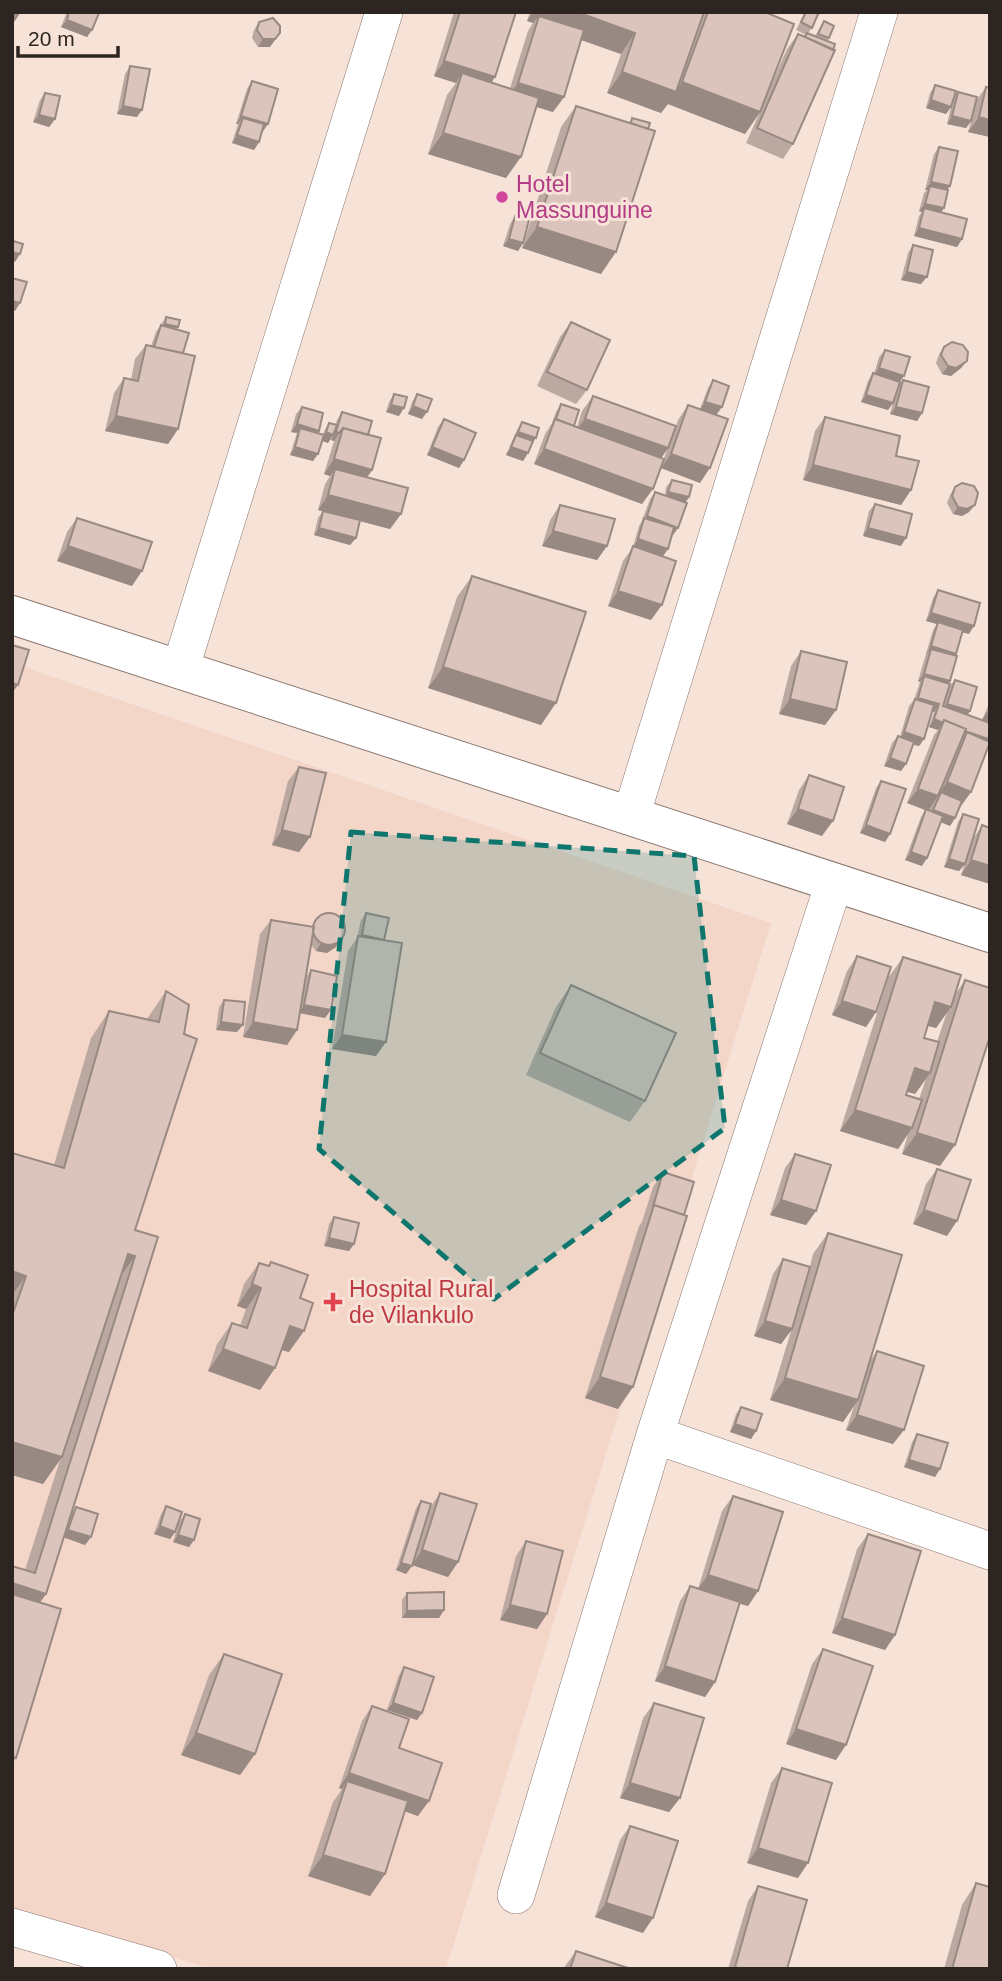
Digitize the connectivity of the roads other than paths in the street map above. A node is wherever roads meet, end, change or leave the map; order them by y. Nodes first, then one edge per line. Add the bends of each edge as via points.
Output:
1 (384, 12) edge
2 (879, 12) edge
3 (12, 615) edge
4 (180, 670) junction
5 (631, 816) junction
6 (834, 883) junction
7 (990, 933) edge
8 (655, 1434) junction
9 (990, 1551) edge
10 (516, 1895) dead end
11 (12, 1927) edge
12 (158, 1969) edge

1 - 4 street
2 - 5 street
3 - 4 main road
4 - 5 main road
5 - 6 main road
6 - 7 main road
6 - 8 street
8 - 9 street
8 - 10 street
11 - 12 street

